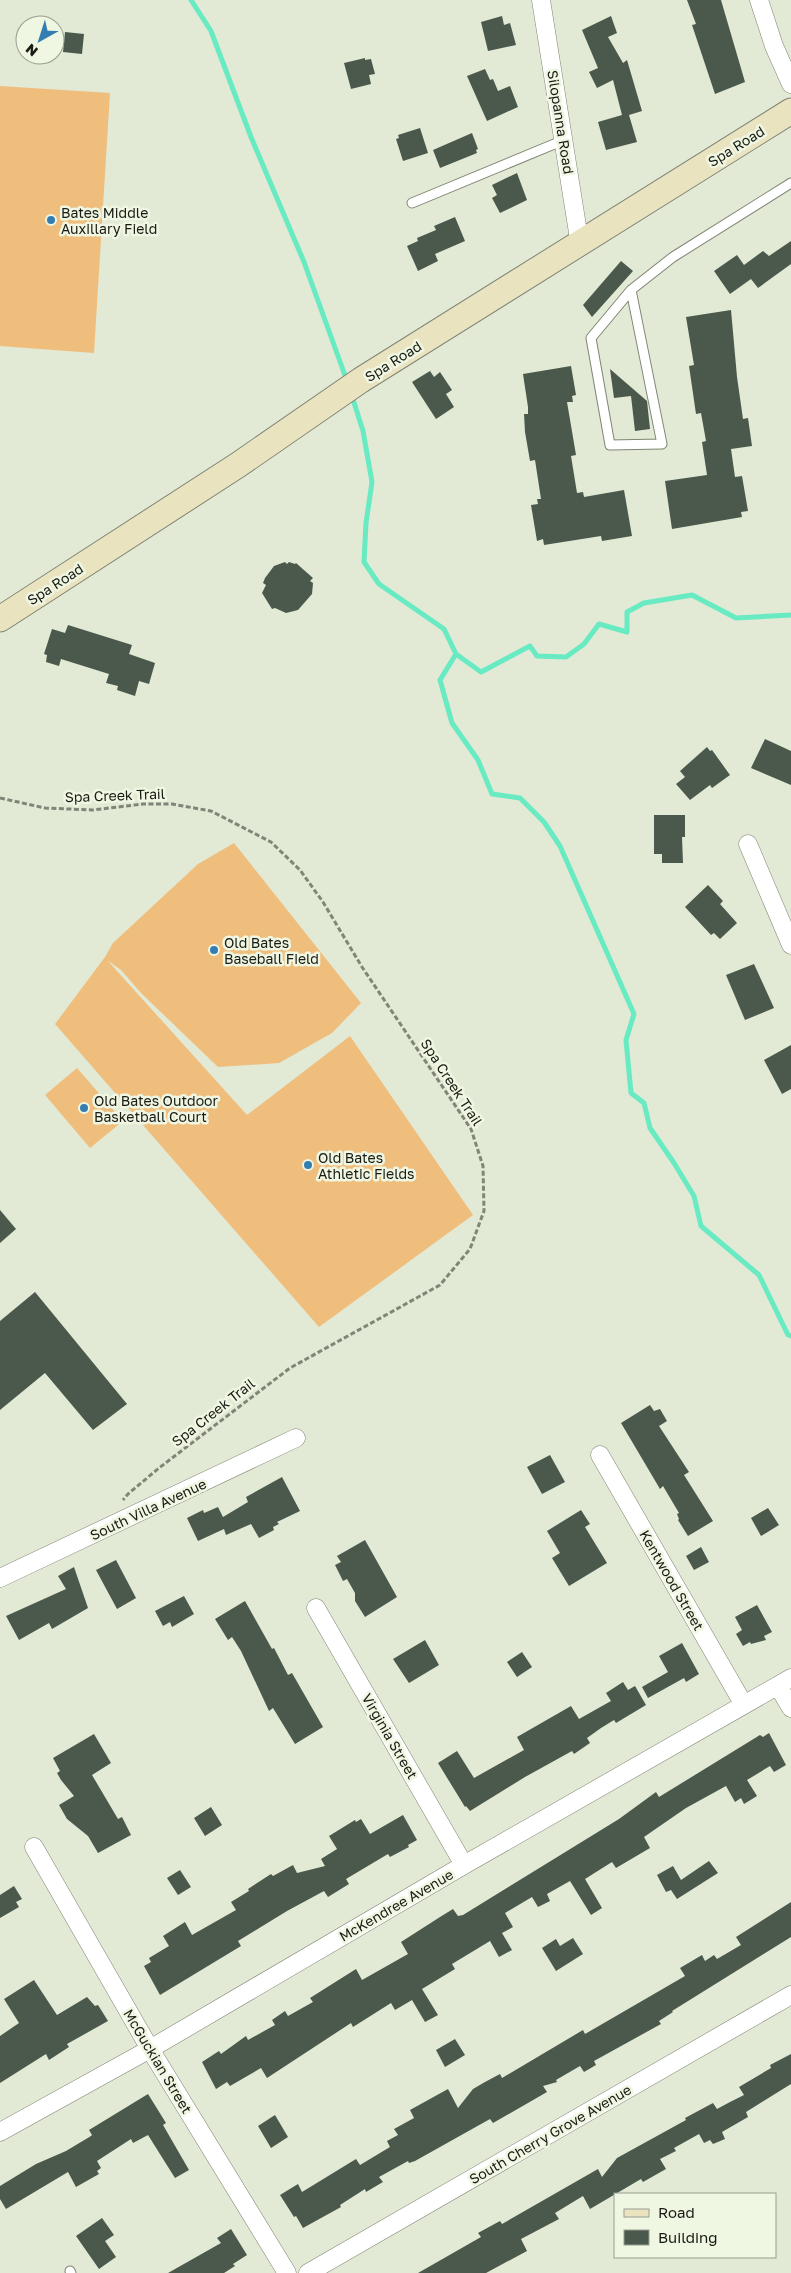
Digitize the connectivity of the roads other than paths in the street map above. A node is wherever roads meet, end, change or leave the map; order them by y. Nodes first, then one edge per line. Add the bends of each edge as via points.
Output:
1 (541, 0) edge
2 (759, 0) edge
3 (791, 84) edge
4 (791, 111) edge
5 (564, 140) junction
6 (791, 183) edge
7 (412, 203) dead end
8 (580, 245) junction
9 (631, 290) junction
10 (0, 619) edge
11 (748, 844) dead end
12 (791, 945) edge
13 (296, 1438) dead end
14 (600, 1455) dead end
15 (0, 1578) edge
16 (316, 1608) dead end
17 (784, 1682) edge
18 (744, 1705) junction
19 (791, 1708) edge
20 (34, 1847) dead end
21 (464, 1865) junction
22 (791, 1995) edge
23 (150, 2049) junction
24 (0, 2132) edge
25 (287, 2273) edge
26 (308, 2273) edge

1 - 5 street, Silopanna Road
2 - 3 street
4 - 8 main road, Spa Road
5 - 7 lane
5 - 8 street, Silopanna Road
6 - 9 lane via 673,257
8 - 10 main road, Spa Road via 361,380 238,465
9 - 9 lane via 591,338 610,445 662,444
11 - 12 street
13 - 15 street, South Villa Avenue
14 - 18 street, Kentwood Street
16 - 21 street, Virginia Street
17 - 18 street, McKendree Avenue
17 - 19 street
18 - 21 street, McKendree Avenue
20 - 23 street, McGuckian Street
21 - 23 street, McKendree Avenue
22 - 26 street, South Cherry Grove Avenue
23 - 24 street, McKendree Avenue
23 - 25 street, McGuckian Street

